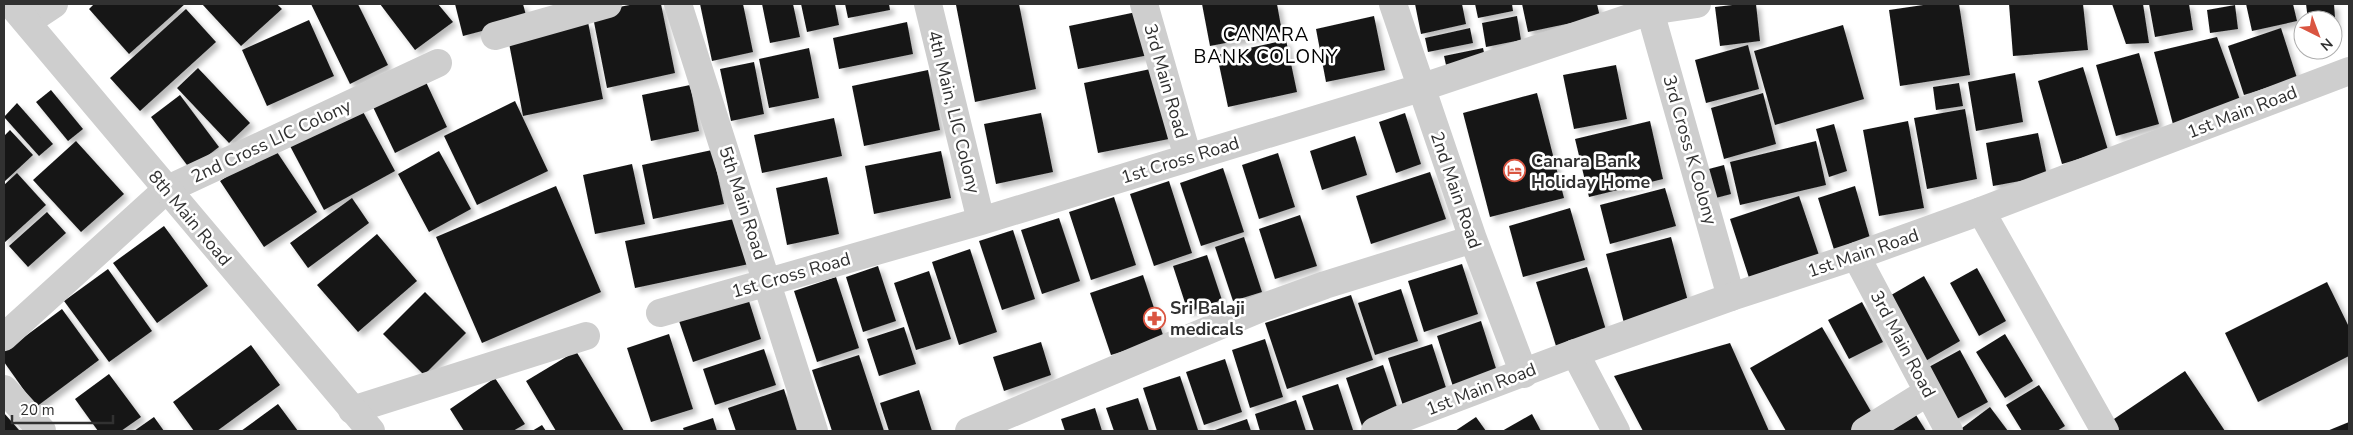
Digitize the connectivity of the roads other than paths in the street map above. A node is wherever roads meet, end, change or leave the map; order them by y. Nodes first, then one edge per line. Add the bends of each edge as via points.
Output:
1 (54, 4) edge
2 (608, 4) edge
3 (678, 4) edge
4 (928, 4) edge
5 (1144, 4) edge
6 (1393, 4) edge
7 (1697, 4) edge
8 (1649, 8) edge
9 (19, 13) edge
10 (495, 36) dead end
11 (438, 63) dead end
12 (2349, 71) edge
13 (1420, 88) junction
14 (1188, 158) junction
15 (166, 190) junction
16 (1982, 211) junction
17 (981, 221) junction
18 (1472, 239) junction
19 (1856, 256) junction
20 (768, 281) junction
21 (1732, 296) junction
22 (660, 313) dead end
23 (586, 336) dead end
24 (4, 337) edge
25 (1575, 353) junction
26 (1524, 374) junction
27 (4, 388) edge
28 (1928, 392) junction
29 (352, 410) junction
30 (42, 431) edge
31 (371, 431) edge
32 (814, 431) edge
33 (969, 431) edge
34 (1375, 431) edge
35 (1616, 431) edge
36 (1865, 431) edge
37 (1949, 431) edge
38 (2106, 431) edge

1 - 9 street
2 - 10 street
3 - 20 street, 5th Main Road
4 - 17 street, 4th Main, LIC Colony
5 - 14 street, 3rd Main Road
6 - 13 street, 2nd Main Road
7 - 8 street, 1st Cross Road
8 - 13 street, 1st Cross Road
8 - 21 street, 3rd Cross K Colony
9 - 15 street, 8th Main Road
11 - 15 street, 2nd Cross LIC Colony
12 - 16 street, 1st Main Road
13 - 14 street, 1st Cross Road
13 - 18 street, 2nd Main Road
14 - 17 street, 1st Cross Road
15 - 24 street, 2nd Cross LIC Colony
15 - 29 street, 8th Main Road
16 - 19 street, 1st Main Road
16 - 38 street
17 - 20 street, 1st Cross Road
18 - 26 street, 2nd Main Road
18 - 33 street via 1261,308
19 - 21 street, 1st Main Road
19 - 28 street, 3rd Main Road
20 - 22 street, 1st Cross Road
20 - 32 street, 5th Main Road
21 - 25 street, 1st Main Road
23 - 29 street
25 - 26 street, 1st Main Road
25 - 35 street
26 - 34 street, 1st Main Road
27 - 30 street
28 - 36 street
28 - 37 street, 3rd Main Road
29 - 31 street, 8th Main Road

